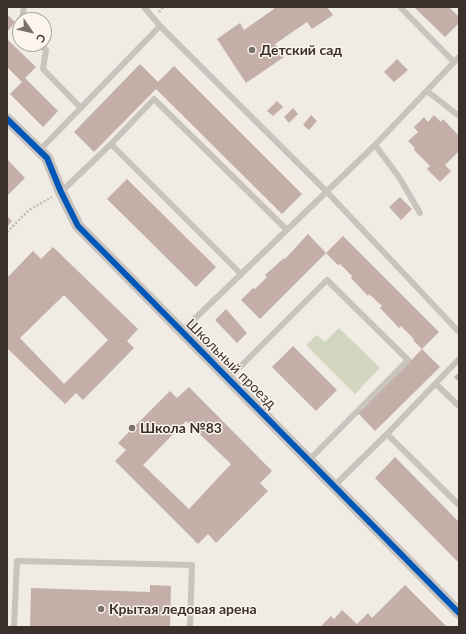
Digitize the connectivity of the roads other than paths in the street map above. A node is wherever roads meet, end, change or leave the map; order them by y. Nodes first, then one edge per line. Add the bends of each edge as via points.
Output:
1 (144, 7) edge
2 (400, 7) edge
3 (160, 26) junction
4 (46, 52) edge
5 (457, 60) edge
6 (427, 91) junction
7 (81, 108) junction
8 (459, 116) edge
9 (7, 119) edge
10 (111, 144) junction
11 (375, 145) junction
12 (39, 151) junction
13 (61, 192) junction
14 (327, 192) junction
15 (420, 213) dead end
16 (287, 230) junction
17 (241, 274) junction
18 (182, 331) junction
19 (459, 332) edge
20 (459, 359) edge
21 (229, 378) junction
22 (436, 384) junction
23 (459, 406) edge
24 (387, 434) junction
25 (309, 460) junction
26 (334, 486) junction
27 (459, 505) edge
28 (459, 613) edge
29 (14, 627) edge
30 (190, 627) edge

1 - 3 lane
2 - 5 lane
3 - 7 lane
3 - 14 lane
4 - 7 lane via 43,69
5 - 6 lane
6 - 8 lane
6 - 11 lane
7 - 12 lane
9 - 12 street, Школьный проезд
10 - 13 lane
10 - 16 lane via 154,99
10 - 17 lane
11 - 14 lane
11 - 15 lane via 399,177
12 - 13 street, Школьный проезд via 47,158
13 - 18 street, Школьный проезд via 78,226
14 - 16 lane
14 - 19 lane
16 - 17 lane
17 - 18 lane
18 - 21 street, Школьный проезд
20 - 22 lane
21 - 25 street, Школьный проезд
21 - 25 lane via 327,280 408,360
22 - 23 lane
22 - 24 lane
24 - 26 lane
24 - 27 lane
25 - 26 street, Школьный проезд
26 - 28 street, Школьный проезд
29 - 30 lane via 17,561 192,565

